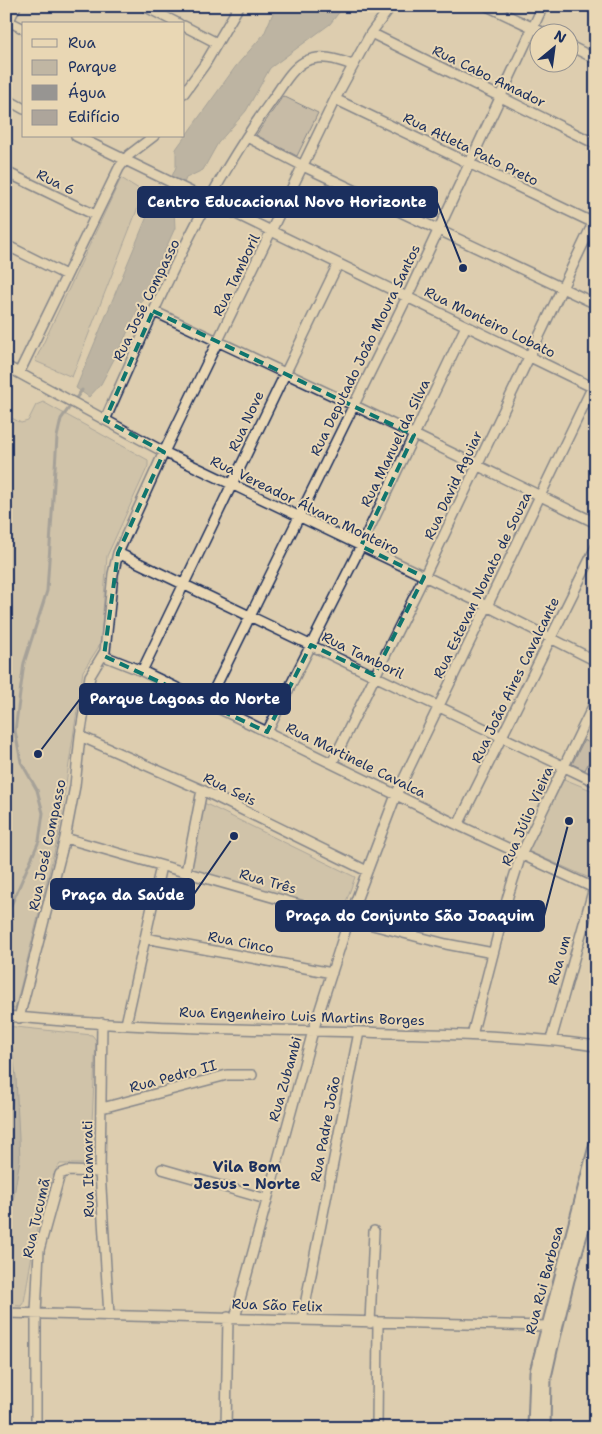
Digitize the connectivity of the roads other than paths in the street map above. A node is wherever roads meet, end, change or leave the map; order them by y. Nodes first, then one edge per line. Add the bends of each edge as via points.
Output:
1 (16, 6) edge
2 (144, 6) edge
3 (239, 6) edge
4 (391, 6) edge
5 (487, 6) edge
6 (543, 6) edge
7 (7, 22) edge
8 (175, 22) edge
9 (535, 22) edge
10 (185, 27) edge
11 (530, 27) edge
12 (22, 28) edge
13 (371, 32) junction
14 (530, 32) edge
15 (217, 43) junction
16 (580, 51) edge
17 (596, 59) edge
18 (352, 65) junction
19 (185, 91) edge
20 (500, 97) junction
21 (6, 99) edge
22 (335, 99) junction
23 (22, 107) edge
24 (247, 137) junction
25 (80, 138) edge
26 (152, 138) edge
27 (596, 144) edge
28 (123, 161) junction
29 (469, 164) junction
30 (303, 166) junction
31 (6, 172) edge
32 (209, 202) junction
33 (94, 215) junction
34 (595, 221) edge
35 (439, 228) junction
36 (272, 231) junction
37 (6, 245) edge
38 (338, 264) junction
39 (66, 275) junction
40 (560, 287) junction
41 (407, 297) junction
42 (596, 304) edge
43 (154, 311) junction
44 (466, 326) junction
45 (219, 342) junction
46 (528, 356) junction
47 (6, 366) edge
48 (284, 372) junction
49 (19, 373) junction
50 (594, 388) edge
51 (353, 405) junction
52 (105, 420) junction
53 (414, 435) junction
54 (164, 452) junction
55 (477, 466) junction
56 (232, 484) junction
57 (540, 497) junction
58 (299, 516) junction
59 (596, 523) edge
60 (361, 546) junction
61 (596, 547) edge
62 (118, 553) junction
63 (424, 577) junction
64 (184, 583) junction
65 (487, 606) junction
66 (252, 617) junction
67 (551, 638) junction
68 (311, 645) junction
69 (104, 656) junction
70 (596, 661) edge
71 (142, 671) junction
72 (374, 675) junction
73 (596, 700) edge
74 (208, 704) junction
75 (439, 706) junction
76 (267, 732) junction
77 (80, 736) junction
78 (501, 737) junction
79 (332, 763) junction
80 (564, 767) junction
81 (596, 782) edge
82 (202, 790) junction
83 (396, 795) junction
84 (458, 825) junction
85 (65, 838) junction
86 (521, 856) junction
87 (161, 866) junction
88 (367, 871) junction
89 (186, 872) junction
90 (595, 889) edge
91 (350, 919) junction
92 (145, 938) junction
93 (493, 953) junction
94 (332, 973) junction
95 (8, 1017) edge
96 (19, 1018) junction
97 (102, 1023) junction
98 (126, 1024) junction
99 (313, 1031) junction
100 (359, 1032) junction
101 (472, 1035) junction
102 (551, 1040) junction
103 (596, 1046) edge
104 (252, 1075) dead end
105 (102, 1108) junction
106 (596, 1143) edge
107 (162, 1169) dead end
108 (100, 1172) junction
109 (596, 1184) edge
110 (266, 1199) junction
111 (374, 1230) dead end
112 (6, 1312) edge
113 (36, 1314) junction
114 (109, 1315) junction
115 (231, 1318) junction
116 (302, 1320) junction
117 (374, 1323) junction
118 (547, 1326) junction
119 (36, 1428) edge
120 (226, 1428) edge
121 (377, 1428) edge
122 (534, 1428) edge
123 (544, 1428) edge

1 - 7 street
2 - 8 street
3 - 15 street
4 - 13 street, Rua Tamboril
5 - 11 street
6 - 9 street, Rua Deputado João Moura Santos
7 - 12 street
10 - 15 street
13 - 18 street, Rua Tamboril
13 - 20 street, Rua Cabo Amador
14 - 20 street, Rua Deputado João Moura Santos
15 - 19 street
16 - 17 street
18 - 22 street, Rua Tamboril
18 - 24 street, Rua José Compasso via 322,58 303,63
20 - 27 street, Rua Cabo Amador
20 - 29 street, Rua Deputado João Moura Santos
21 - 23 street
22 - 29 street, Rua Atleta Pato Preto
22 - 30 street, Rua Tamboril
24 - 30 street
24 - 32 street, Rua José Compasso
25 - 28 street, Rua Monteiro Lobato
26 - 28 street
28 - 32 street, Rua Monteiro Lobato
28 - 33 street
29 - 34 street, Rua Atleta Pato Preto
29 - 35 street, Rua Deputado João Moura Santos
30 - 35 street
30 - 36 street, Rua Tamboril
31 - 33 street, Rua 6
32 - 36 street, Rua Monteiro Lobato
32 - 43 street, Rua José Compasso
33 - 39 street
34 - 40 street, Rua David Aguiar
35 - 40 street
35 - 41 street, Rua Deputado João Moura Santos
36 - 38 street, Rua Monteiro Lobato
36 - 45 street, Rua Tamboril
37 - 39 street
38 - 41 street, Rua Monteiro Lobato
38 - 48 street, Rua Nove
39 - 49 street
40 - 42 street
40 - 46 street, Rua David Aguiar
41 - 44 street, Rua Monteiro Lobato
41 - 51 street, Rua Deputado João Moura Santos
43 - 45 street
43 - 52 street, Rua José Compasso
44 - 46 street, Rua Monteiro Lobato
44 - 53 street, Rua Manuel da Silva
45 - 48 street
45 - 54 street, Rua Tamboril
46 - 50 street, Rua Monteiro Lobato
46 - 55 street, Rua David Aguiar
47 - 49 street, Rua Vereador Álvaro Monteiro
48 - 51 street
48 - 56 street, Rua Nove
49 - 52 street, Rua Vereador Álvaro Monteiro
50 - 57 street, Rua Estevan Nonato de Souza
51 - 53 street
51 - 58 street, Rua Deputado João Moura Santos
52 - 54 street, Rua Vereador Álvaro Monteiro
53 - 55 street
53 - 60 street, Rua Manuel da Silva
54 - 56 street, Rua Vereador Álvaro Monteiro
54 - 62 street, Rua José Compasso
55 - 57 street
55 - 63 street, Rua David Aguiar
56 - 58 street, Rua Vereador Álvaro Monteiro
56 - 64 street, Rua Nove
57 - 59 street
57 - 65 street, Rua Estevan Nonato de Souza
58 - 60 street, Rua Vereador Álvaro Monteiro
58 - 66 street, Rua Deputado João Moura Santos
60 - 63 street, Rua Vereador Álvaro Monteiro
60 - 68 street, Rua Manuel da Silva
61 - 67 street, Rua João Aires Cavalcante
62 - 64 street, Rua Tamboril
62 - 69 street, Rua José Compasso
63 - 65 street, Rua Vereador Álvaro Monteiro
63 - 72 street, Rua David Aguiar
64 - 66 street, Rua Tamboril
64 - 71 street, Rua Nove
65 - 67 street, Rua Vereador Álvaro Monteiro
65 - 75 street, Rua Estevan Nonato de Souza
66 - 68 street, Rua Tamboril
66 - 74 street, Rua Deputado João Moura Santos
67 - 70 street, Rua Vereador Álvaro Monteiro
67 - 78 street, Rua João Aires Cavalcante
68 - 72 street, Rua Tamboril
68 - 76 street, Rua Manuel da Silva
69 - 71 street, Rua Martinele Cavalca
69 - 77 street, Rua José Compasso via 90,676
71 - 74 street, Rua Martinele Cavalca
72 - 75 street, Rua Tamboril
72 - 79 street, Rua David Aguiar
73 - 80 street, Rua Júlio Vieira
74 - 76 street, Rua Martinele Cavalca
75 - 78 street, Rua Tamboril
75 - 83 street, Rua Estevan Nonato de Souza
76 - 79 street, Rua Martinele Cavalca
77 - 82 street, Rua Seis
77 - 85 street, Rua José Compasso
78 - 80 street, Rua Tamboril
78 - 84 street, Rua João Aires Cavalcante
79 - 83 street, Rua Martinele Cavalca
80 - 81 street, Rua Tamboril
80 - 86 street, Rua Júlio Vieira
82 - 88 street, Rua Seis
82 - 89 street
83 - 84 street, Rua Martinele Cavalca
83 - 88 street, Rua Zubambi
84 - 86 street, Rua Martinele Cavalca
85 - 87 street, Rua Três
85 - 96 street, Rua José Compasso
86 - 90 street, Rua Martinele Cavalca
86 - 93 street, Rua Júlio Vieira
87 - 89 street, Rua Três
87 - 92 street
88 - 91 street, Rua Zubambi
89 - 91 street, Rua Três
90 - 102 street, Rua um
91 - 93 street, Rua Três via 461,948
91 - 94 street, Rua Zubambi
92 - 94 street, Rua Cinco
92 - 98 street
93 - 101 street, Rua Júlio Vieira
94 - 99 street, Rua Zubambi
95 - 96 street, Rua Engenheiro Luis Martins Borges
96 - 97 street, Rua Engenheiro Luis Martins Borges
97 - 98 street, Rua Engenheiro Luis Martins Borges
97 - 105 street, Rua Itamarati
98 - 99 street, Rua Engenheiro Luis Martins Borges
99 - 100 street, Rua Engenheiro Luis Martins Borges
99 - 110 street, Rua Zubambi
100 - 101 street, Rua Engenheiro Luis Martins Borges
100 - 116 street, Rua Padre João
101 - 102 street, Rua Engenheiro Luis Martins Borges
102 - 103 street, Rua Engenheiro Luis Martins Borges
104 - 105 street, Rua Pedro II via 227,1075
105 - 108 street, Rua Itamarati
106 - 118 street, Rua Rui Barbosa
107 - 110 street
108 - 113 street, Rua Tucumã via 68,1171 59,1175 40,1250
108 - 114 street, Rua Itamarati
109 - 123 street, Rua Rui Barbosa via 568,1280 545,1378
110 - 115 street, Rua Zubambi
111 - 117 street
112 - 113 street, Rua São Felix
113 - 114 street, Rua São Felix
113 - 119 street, Rua Tucumã
114 - 115 street, Rua São Felix
115 - 116 street, Rua São Felix
115 - 120 street, Rua Zubambi
116 - 117 street, Rua São Felix
117 - 118 street, Rua São Felix
117 - 121 street
118 - 122 street, Rua Rui Barbosa via 536,1372

